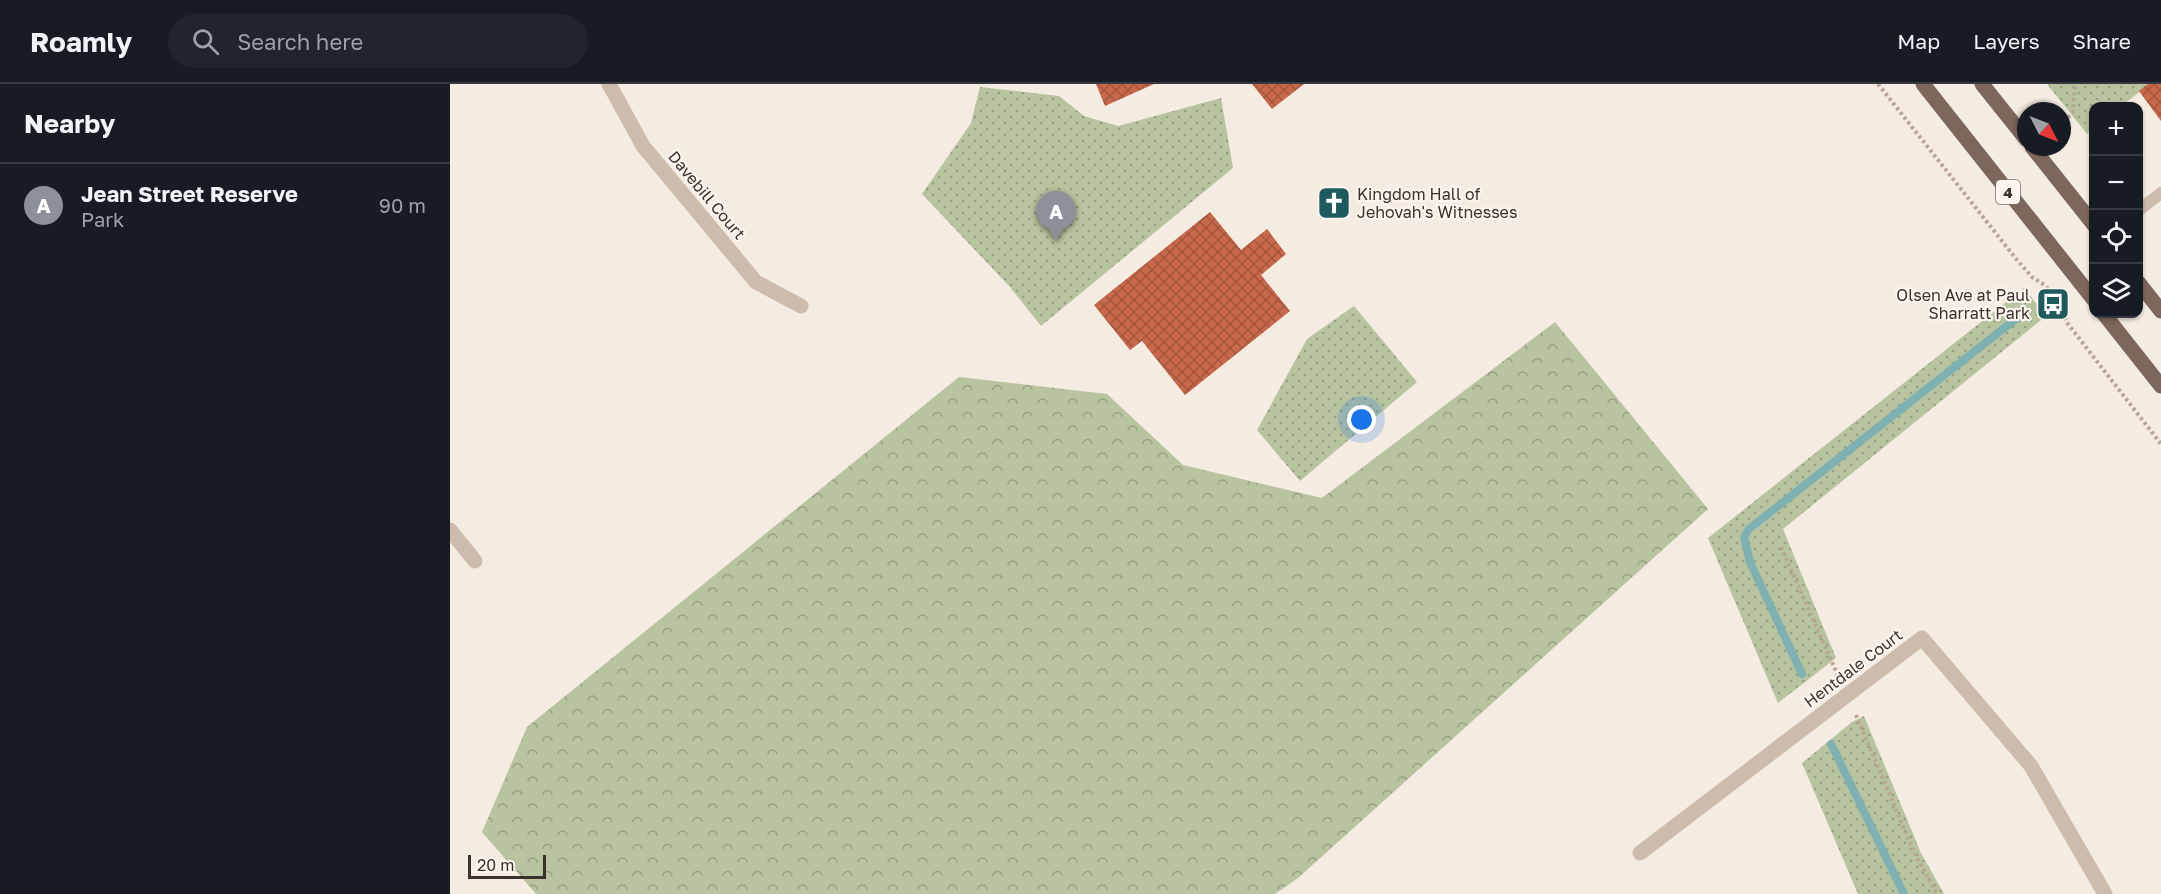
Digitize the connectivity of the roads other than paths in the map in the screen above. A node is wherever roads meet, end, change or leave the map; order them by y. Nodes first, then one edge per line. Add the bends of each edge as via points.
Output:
1 (609, 84) edge
2 (1923, 84) edge
3 (1982, 84) edge
4 (2017, 128) edge
5 (2039, 156) edge
6 (2161, 193) edge
7 (2140, 210) edge
8 (2089, 219) edge
9 (2143, 287) edge
10 (2089, 294) edge
11 (801, 306) dead end
12 (2161, 311) edge
13 (2107, 318) edge
14 (2161, 386) edge
15 (450, 530) edge
16 (475, 561) dead end
17 (1640, 853) dead end
18 (2105, 894) edge

1 - 11 street, Davebill Court via 643,146 756,282
2 - 10 main road, 4
3 - 4 main road
5 - 8 main road
6 - 7 lane
9 - 12 main road
13 - 14 main road
15 - 16 street
17 - 18 street, Hentdale Court via 1922,638 2031,766

